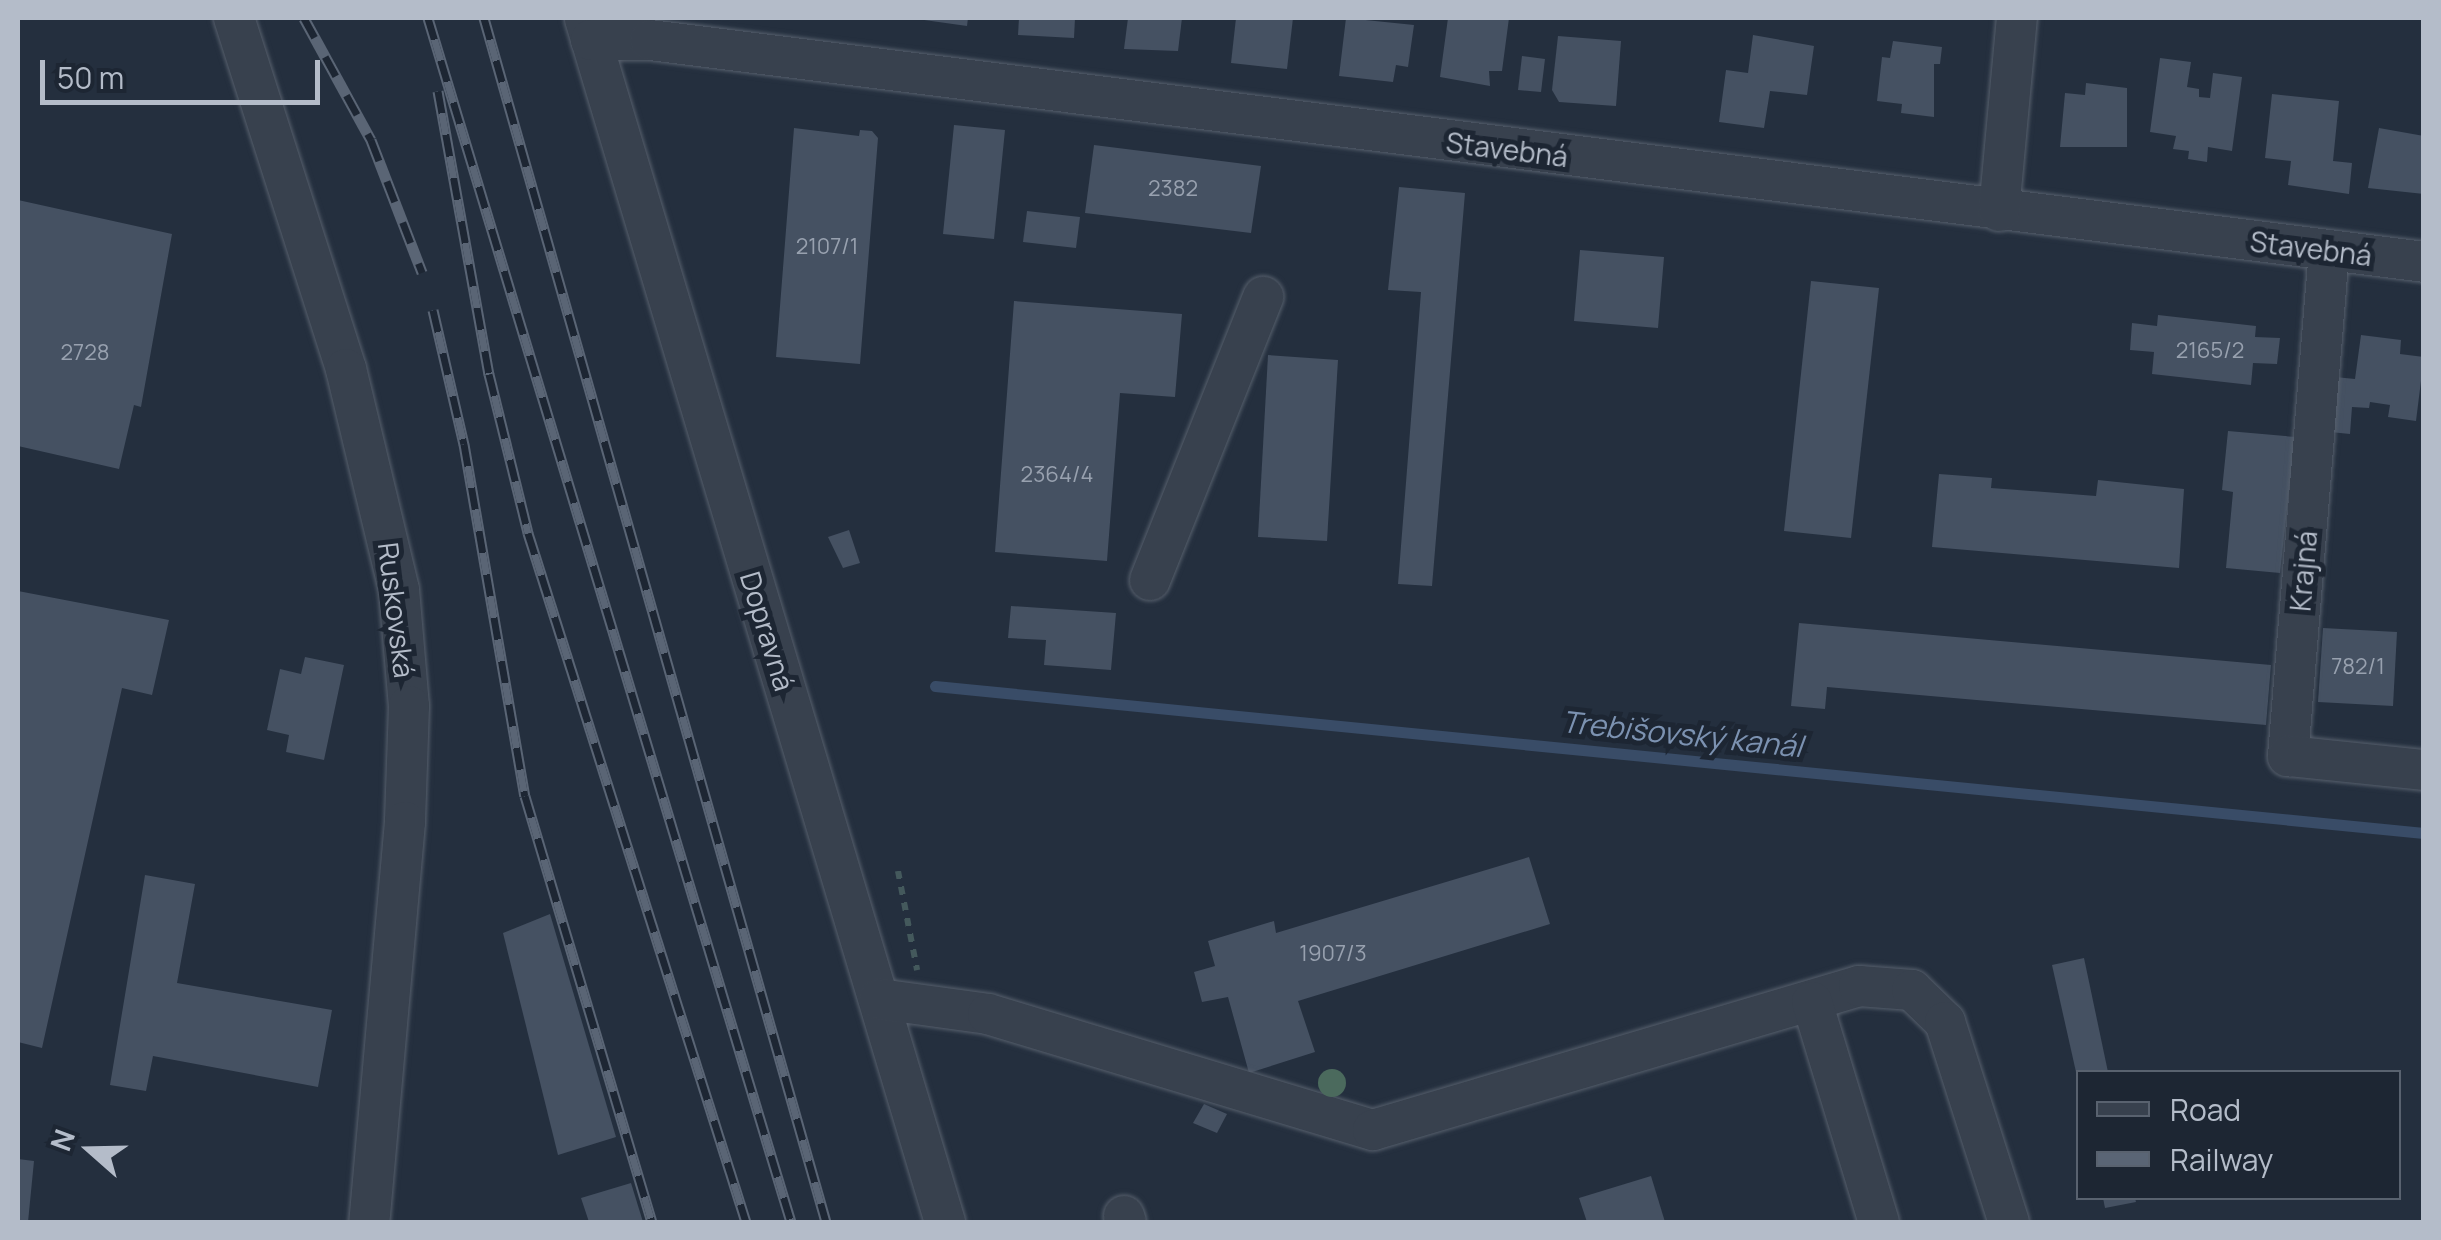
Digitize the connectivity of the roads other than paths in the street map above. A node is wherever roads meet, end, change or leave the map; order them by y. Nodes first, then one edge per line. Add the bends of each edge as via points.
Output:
1 (234, 18) edge
2 (2017, 18) edge
3 (588, 29) edge
4 (1999, 211) junction
5 (2329, 250) junction
6 (2424, 262) edge
7 (1263, 297) dead end
8 (1150, 580) dead end
9 (2424, 770) edge
10 (878, 1000) junction
11 (1812, 1002) junction
12 (369, 1222) edge
13 (945, 1222) edge
14 (1879, 1222) edge
15 (2009, 1222) edge

1 - 12 street, Ruskovská via 346,369 400,590 409,706 405,822
2 - 4 street
3 - 4 street, Stavebná
3 - 10 street, Dopravná
4 - 5 street, Stavebná
5 - 6 street, Stavebná
5 - 9 street, Krajná via 2288,756
7 - 8 street
10 - 11 street via 988,1014 1373,1130
10 - 13 street, Dopravná
11 - 14 street
11 - 15 street via 1859,986 1912,990 1945,1022

